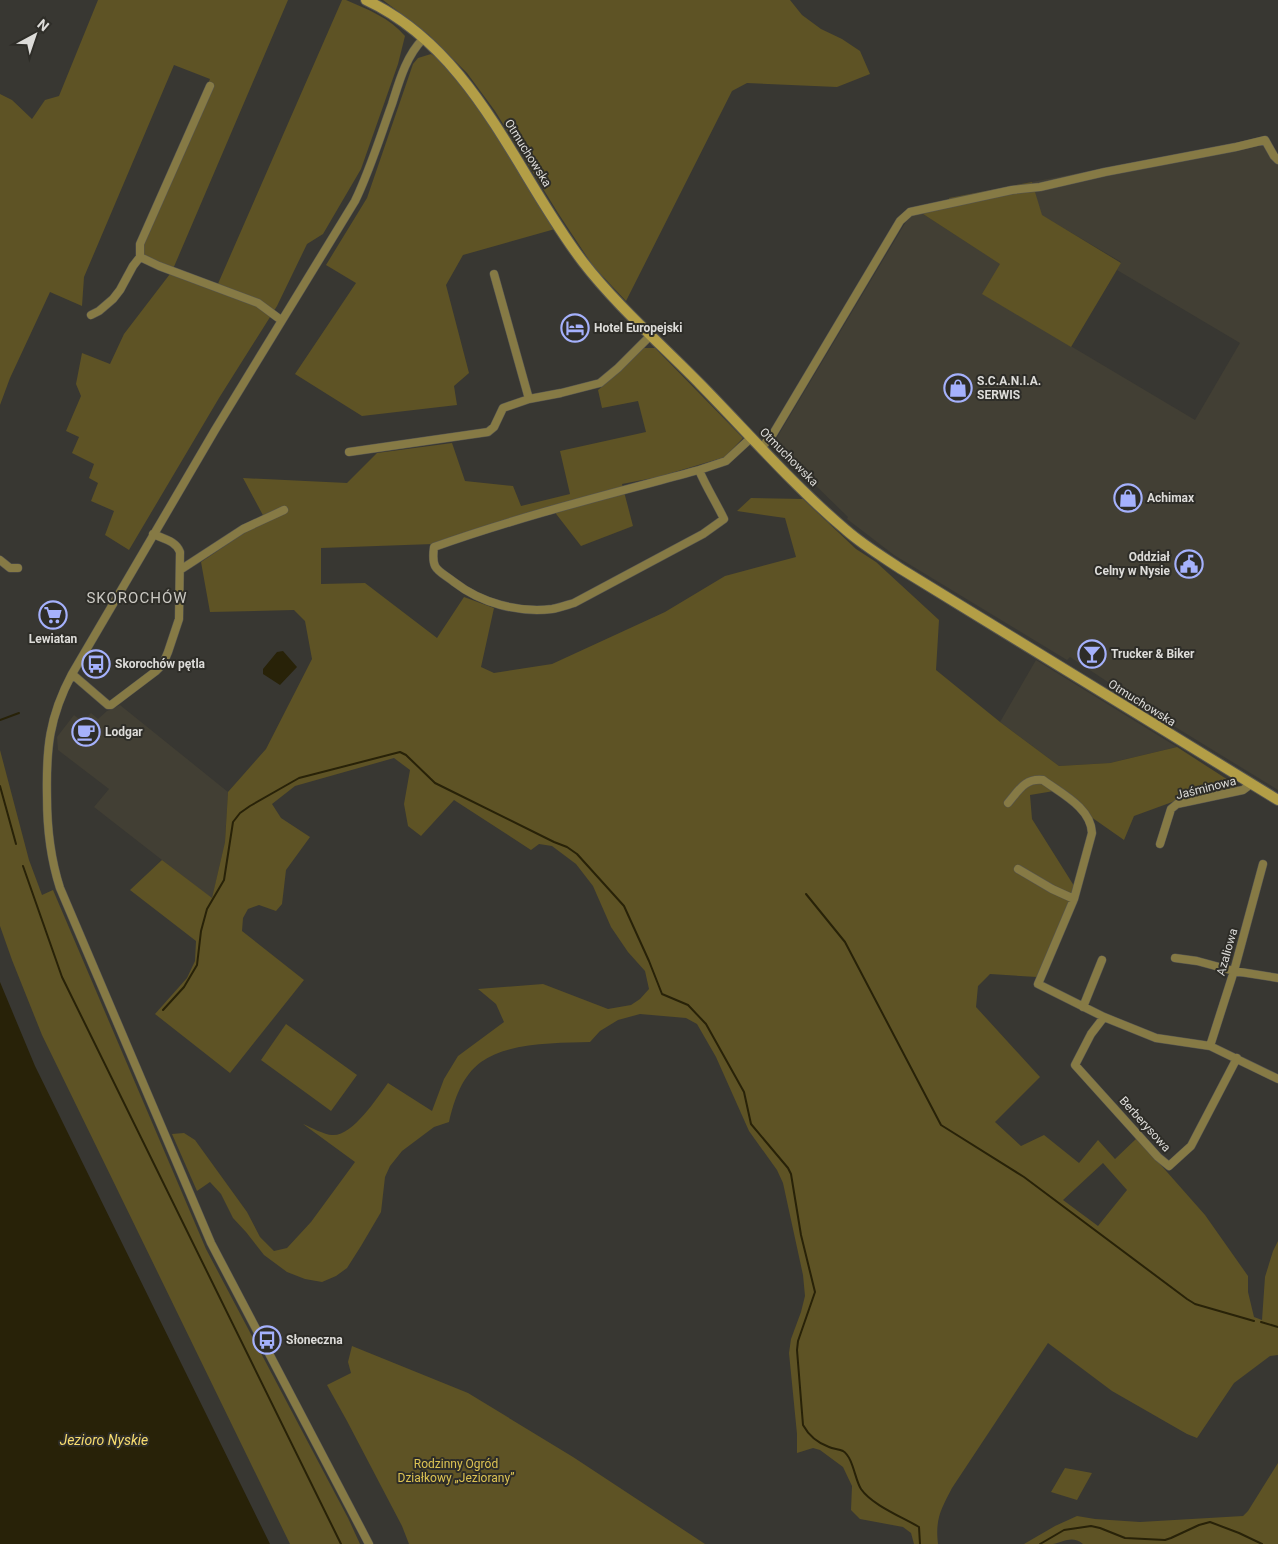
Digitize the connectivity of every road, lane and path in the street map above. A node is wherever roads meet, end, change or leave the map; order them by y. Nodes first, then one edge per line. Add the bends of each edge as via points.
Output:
1 (366, 0) edge
2 (423, 39) junction
3 (210, 86) dead end
4 (1278, 160) edge
5 (140, 256) junction
6 (494, 274) dead end
7 (91, 315) dead end
8 (281, 320) junction
9 (651, 335) junction
10 (529, 399) junction
11 (752, 437) junction
12 (762, 447) junction
13 (350, 452) dead end
14 (700, 470) junction
15 (284, 510) dead end
16 (153, 534) junction
17 (0, 560) edge
18 (18, 568) dead end
19 (180, 570) junction
20 (72, 674) junction
21 (1251, 784) junction
22 (1278, 800) edge
23 (1008, 803) dead end
24 (1160, 844) dead end
25 (1263, 864) dead end
26 (1018, 869) dead end
27 (1074, 899) junction
28 (1175, 958) dead end
29 (1102, 960) dead end
30 (1234, 971) junction
31 (1278, 978) edge
32 (1083, 1007) junction
33 (1104, 1017) junction
34 (1210, 1046) junction
35 (1236, 1058) junction
36 (1278, 1079) edge
37 (369, 1544) edge

1 - 2 main road, Otmuchowska
2 - 8 street via 410,55 368,174 355,201
2 - 9 main road, Otmuchowska via 481,102 584,263
3 - 5 street via 140,244
4 - 12 street via 1265,140 910,212 900,221 773,434
5 - 7 street via 113,299
5 - 8 street via 158,266 258,302
6 - 10 street
8 - 16 street
9 - 10 street via 600,383
9 - 11 main road, Otmuchowska
10 - 13 street via 503,408 488,432
11 - 12 main road, Otmuchowska
11 - 14 street via 726,461
12 - 21 main road, Otmuchowska via 834,520 870,549
14 - 14 street via 465,535 434,546 432,561 435,567 482,600 534,610 574,603 703,534 724,519
15 - 19 street via 243,529
16 - 19 street via 178,546
16 - 20 street
17 - 18 street via 10,568
19 - 20 street via 178,626 163,664 156,671 112,705
20 - 37 street via 56,709 47,748 48,840 60,888 211,1243
21 - 22 main road, Otmuchowska
21 - 24 street, Jaśminowa via 1243,790 1177,804 1171,809
23 - 27 street via 1026,783 1034,779 1043,780 1085,812 1092,834
25 - 30 street, Azaliowa
26 - 27 street
27 - 32 street via 1038,984
28 - 30 street
29 - 32 street
30 - 31 street
30 - 34 street, Azaliowa
32 - 33 street
33 - 34 street via 1156,1038
33 - 35 street, Berberysowa via 1091,1034 1076,1065 1169,1166 1191,1146
34 - 35 street
35 - 36 street

